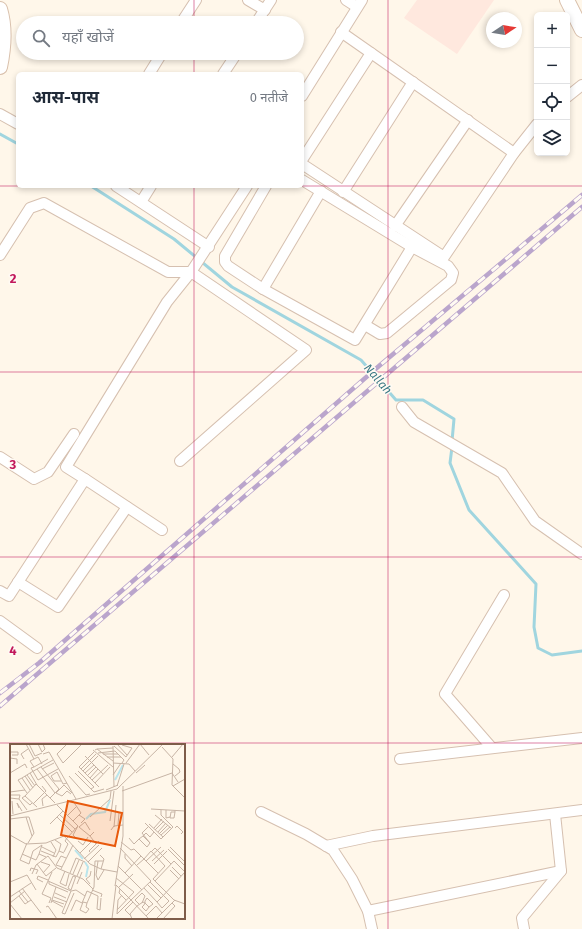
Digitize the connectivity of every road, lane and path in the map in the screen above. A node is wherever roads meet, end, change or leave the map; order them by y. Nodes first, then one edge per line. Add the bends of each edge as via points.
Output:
1 (196, 0) edge
2 (248, 0) edge
3 (271, 0) edge
4 (346, 0) edge
5 (567, 0) edge
6 (360, 4) edge
7 (0, 9) edge
8 (265, 10) junction
9 (186, 16) edge
10 (261, 16) edge
11 (582, 30) edge
12 (341, 32) junction
13 (371, 53) junction
14 (158, 60) edge
15 (232, 60) edge
16 (0, 67) edge
17 (150, 72) edge
18 (224, 72) edge
19 (413, 82) junction
20 (582, 85) edge
21 (304, 93) edge
22 (570, 95) edge
23 (0, 114) edge
24 (468, 120) junction
25 (16, 123) edge
26 (534, 128) edge
27 (514, 153) junction
28 (304, 157) edge
29 (304, 165) edge
30 (304, 181) edge
31 (119, 188) edge
32 (150, 188) edge
33 (246, 188) edge
34 (265, 188) edge
35 (320, 191) junction
36 (343, 192) junction
37 (238, 199) junction
38 (141, 202) junction
39 (252, 209) junction
40 (395, 226) junction
41 (209, 247) junction
42 (412, 247) junction
43 (0, 256) edge
44 (191, 272) junction
45 (263, 289) junction
46 (365, 325) junction
47 (402, 407) dead end
48 (74, 434) dead end
49 (0, 457) edge
50 (180, 461) dead end
51 (85, 479) junction
52 (127, 507) junction
53 (162, 530) dead end
54 (582, 554) edge
55 (18, 582) junction
56 (0, 591) edge
57 (504, 595) dead end
58 (0, 621) edge
59 (37, 648) dead end
60 (582, 738) edge
61 (492, 748) junction
62 (400, 759) dead end
63 (582, 810) edge
64 (261, 812) dead end
65 (555, 814) junction
66 (326, 846) junction
67 (561, 871) junction
68 (368, 911) junction
69 (372, 929) edge
70 (524, 929) edge

1 - 9 street
2 - 8 street
3 - 8 street
4 - 6 street
5 - 11 street
6 - 12 street
7 - 16 street via 4,42
8 - 10 street
12 - 13 street
12 - 21 street
13 - 19 street
13 - 28 street
14 - 17 street
15 - 18 street
19 - 24 street
19 - 36 street
20 - 22 street
23 - 25 street
24 - 27 street
24 - 40 street
26 - 27 street
27 - 40 street via 444,257
29 - 36 street
30 - 35 street
31 - 38 street
32 - 38 street
33 - 37 street
34 - 39 street
35 - 42 street
35 - 45 street
36 - 40 street
37 - 39 street
37 - 41 street
38 - 41 street
39 - 45 street via 225,256 225,262
41 - 44 street
42 - 46 street
42 - 46 street via 448,266 453,273 451,280 388,333 380,334
43 - 44 street via 30,208 44,203 168,272
44 - 50 street via 306,350
44 - 51 street via 167,302 66,467
45 - 46 street via 355,340
47 - 54 street via 414,422 502,473 535,521
48 - 49 street via 48,472 34,479
51 - 52 street
51 - 55 street
52 - 53 street
52 - 55 street via 58,607
55 - 56 street via 9,596
57 - 61 street via 445,694
58 - 59 street
60 - 61 street
61 - 62 street
63 - 65 street
64 - 66 street
65 - 66 street via 373,836
65 - 67 street
66 - 68 street via 333,850 352,879
67 - 68 street
67 - 70 street via 522,918
68 - 69 street

